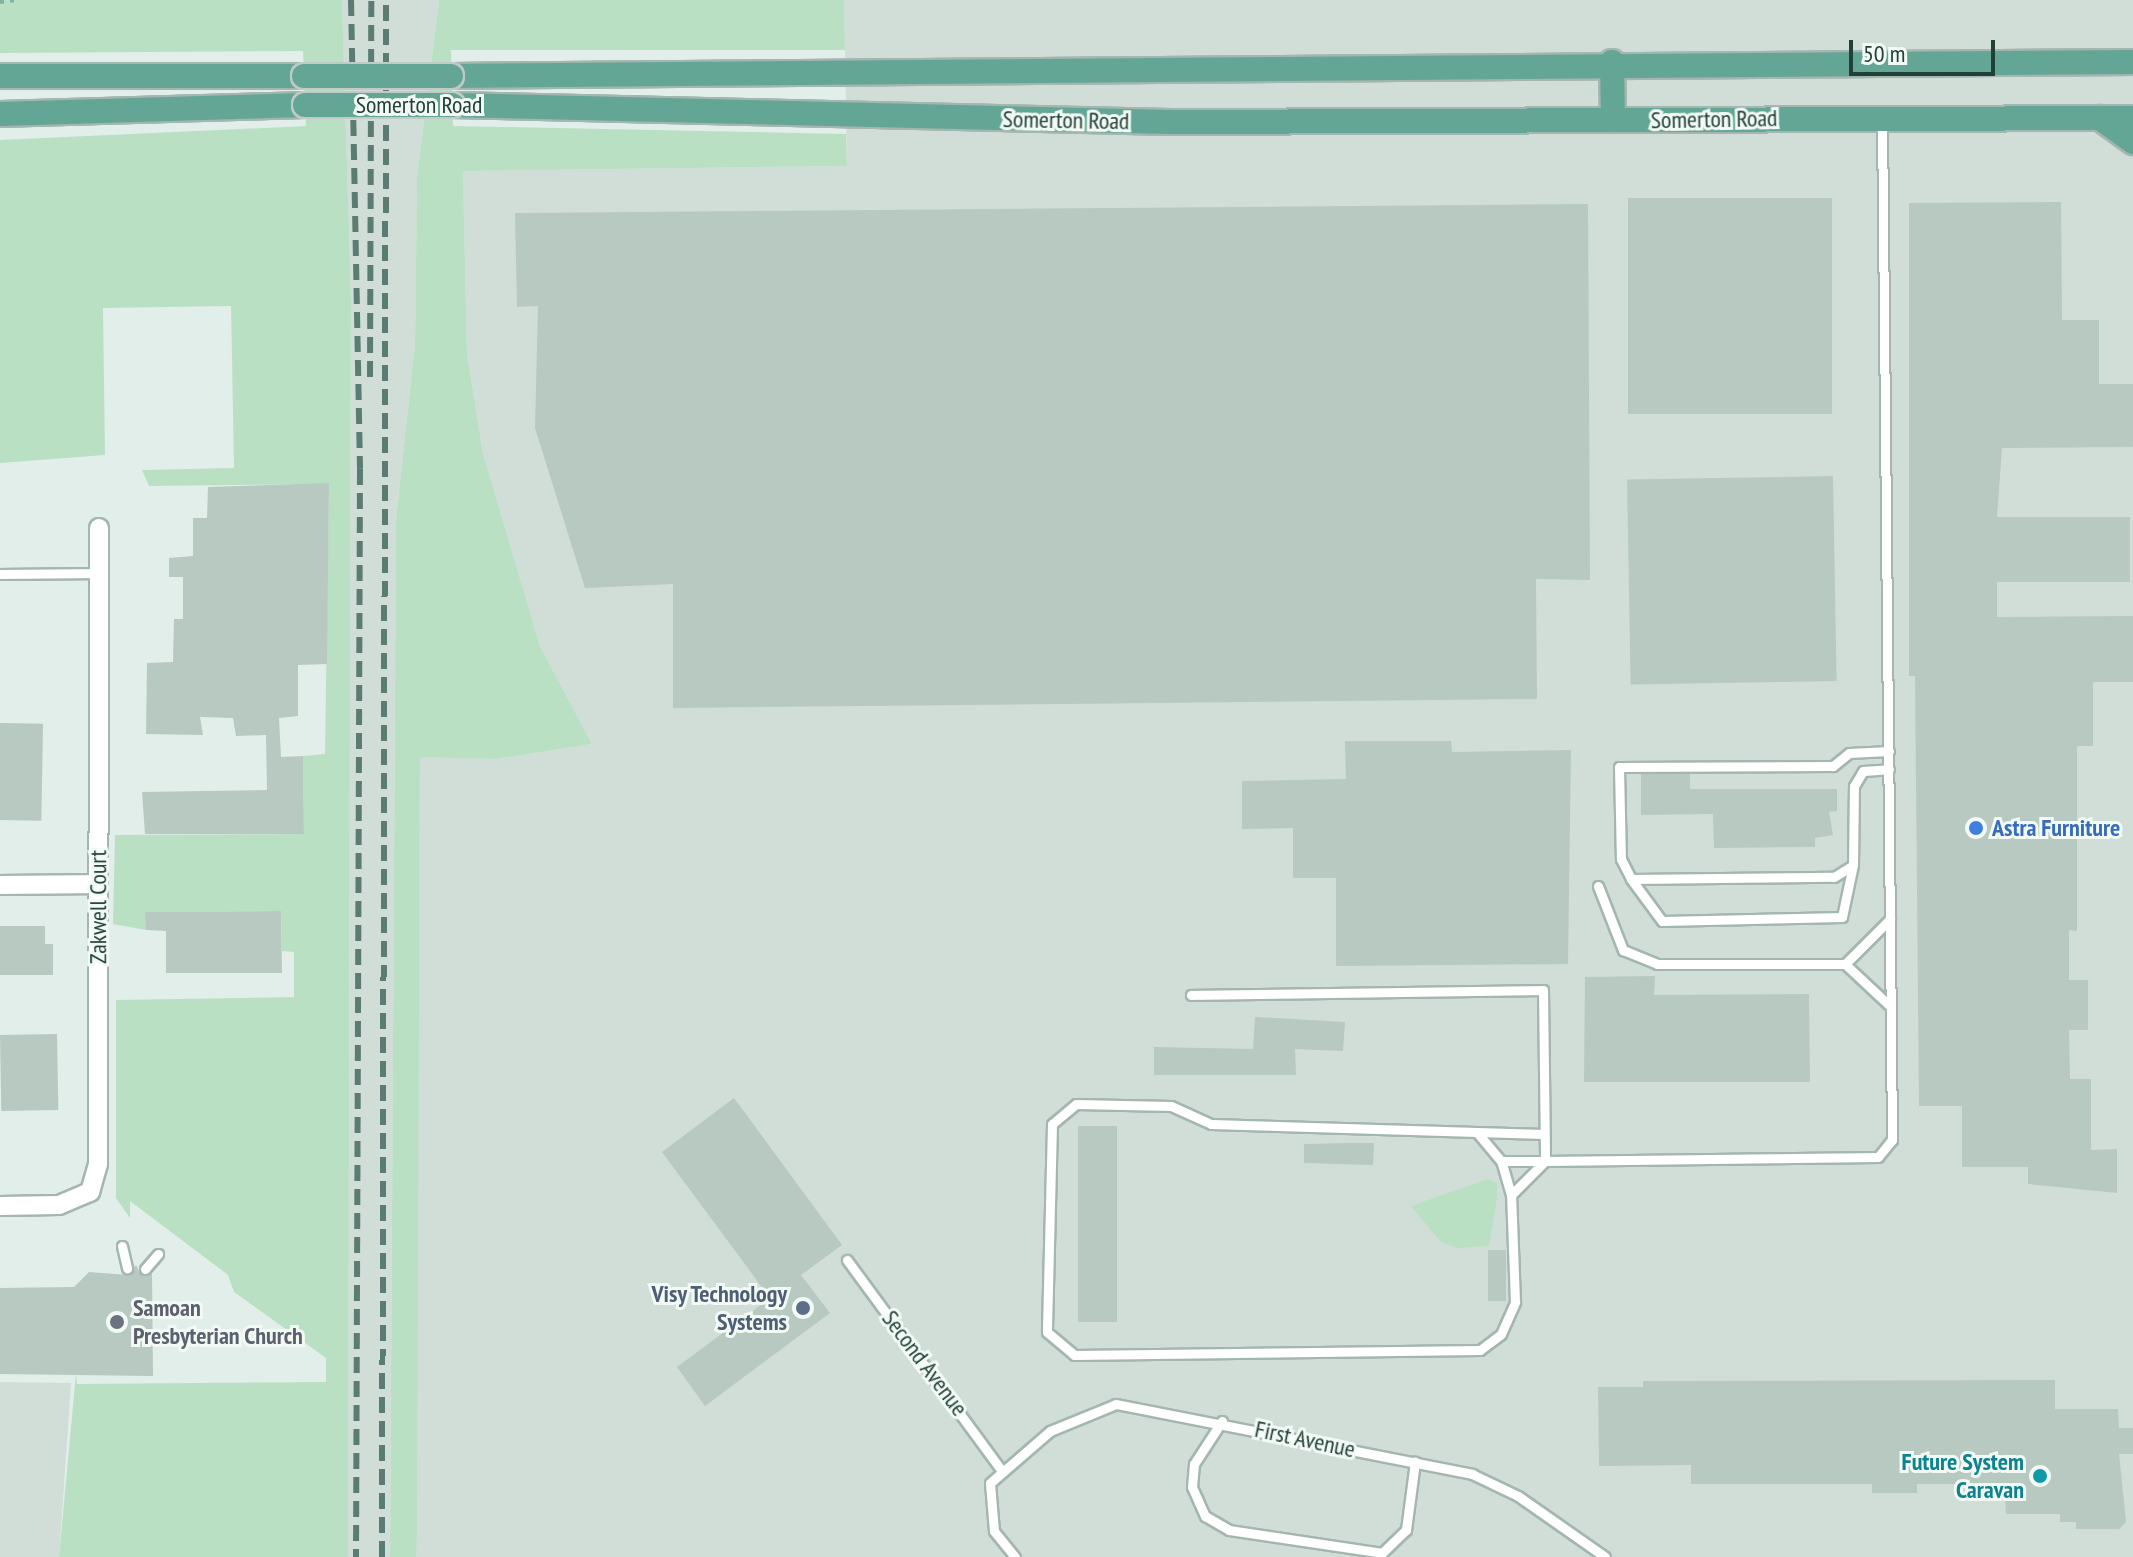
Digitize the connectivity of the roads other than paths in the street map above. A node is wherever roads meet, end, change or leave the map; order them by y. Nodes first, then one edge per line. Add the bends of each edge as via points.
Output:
1 (1612, 62) junction
2 (2133, 62) edge
3 (0, 76) edge
4 (0, 114) edge
5 (1882, 117) junction
6 (2100, 118) junction
7 (2133, 118) edge
8 (1613, 120) junction
9 (2133, 142) edge
10 (99, 528) dead end
11 (99, 573) junction
12 (0, 574) edge
13 (1889, 751) junction
14 (1889, 769) junction
15 (1853, 865) junction
16 (1631, 879) junction
17 (98, 884) junction
18 (0, 885) edge
19 (1598, 886) dead end
20 (1890, 919) junction
21 (1845, 964) junction
22 (1191, 995) dead end
23 (1891, 1007) junction
24 (1477, 1132) junction
25 (1544, 1134) junction
26 (1501, 1161) junction
27 (1545, 1161) junction
28 (1511, 1195) junction
29 (0, 1206) edge
30 (122, 1246) dead end
31 (158, 1254) dead end
32 (847, 1260) dead end
33 (127, 1268) dead end
34 (145, 1269) dead end
35 (1222, 1421) junction
36 (1415, 1462) junction
37 (1000, 1468) junction
38 (1015, 1557) edge
39 (1605, 1557) edge

1 - 2 main road, Somerton Road
1 - 3 main road, Somerton Road, bridge
1 - 8 main road
4 - 8 main road, Somerton Road, bridge via 452,105 1170,122
5 - 6 main road, Somerton Road
5 - 8 main road, Somerton Road
5 - 13 lane
6 - 7 main road, Somerton Road
6 - 9 main road
10 - 11 street, Zakwell Court
11 - 12 lane
11 - 17 street, Zakwell Court
13 - 14 lane
13 - 16 lane via 1849,753 1833,766 1619,767 1621,859
14 - 15 lane via 1863,771 1854,786
14 - 20 lane
15 - 16 lane via 1834,877
15 - 16 lane via 1842,917 1662,921
17 - 18 street
17 - 29 street, Zakwell Court via 98,1164 90,1192 59,1205
19 - 21 lane via 1623,950 1657,964
20 - 21 lane
20 - 23 lane
21 - 23 lane
22 - 25 lane via 1543,990
23 - 27 lane via 1892,1140 1878,1157
24 - 25 lane
24 - 26 lane
24 - 28 lane via 1211,1124 1171,1106 1076,1104 1052,1124 1047,1332 1074,1355 1480,1350 1501,1334 1515,1302
25 - 27 lane
26 - 27 lane
26 - 28 lane
27 - 28 lane
30 - 33 lane
31 - 34 lane
32 - 37 lane, Second Avenue
35 - 36 lane, First Avenue
35 - 36 lane via 1194,1464 1192,1487 1205,1516 1229,1530 1382,1553 1406,1530
35 - 37 lane, First Avenue via 1140,1404 1097,1407 1050,1431
36 - 39 lane, First Avenue via 1495,1484
37 - 38 lane via 990,1483 988,1513

